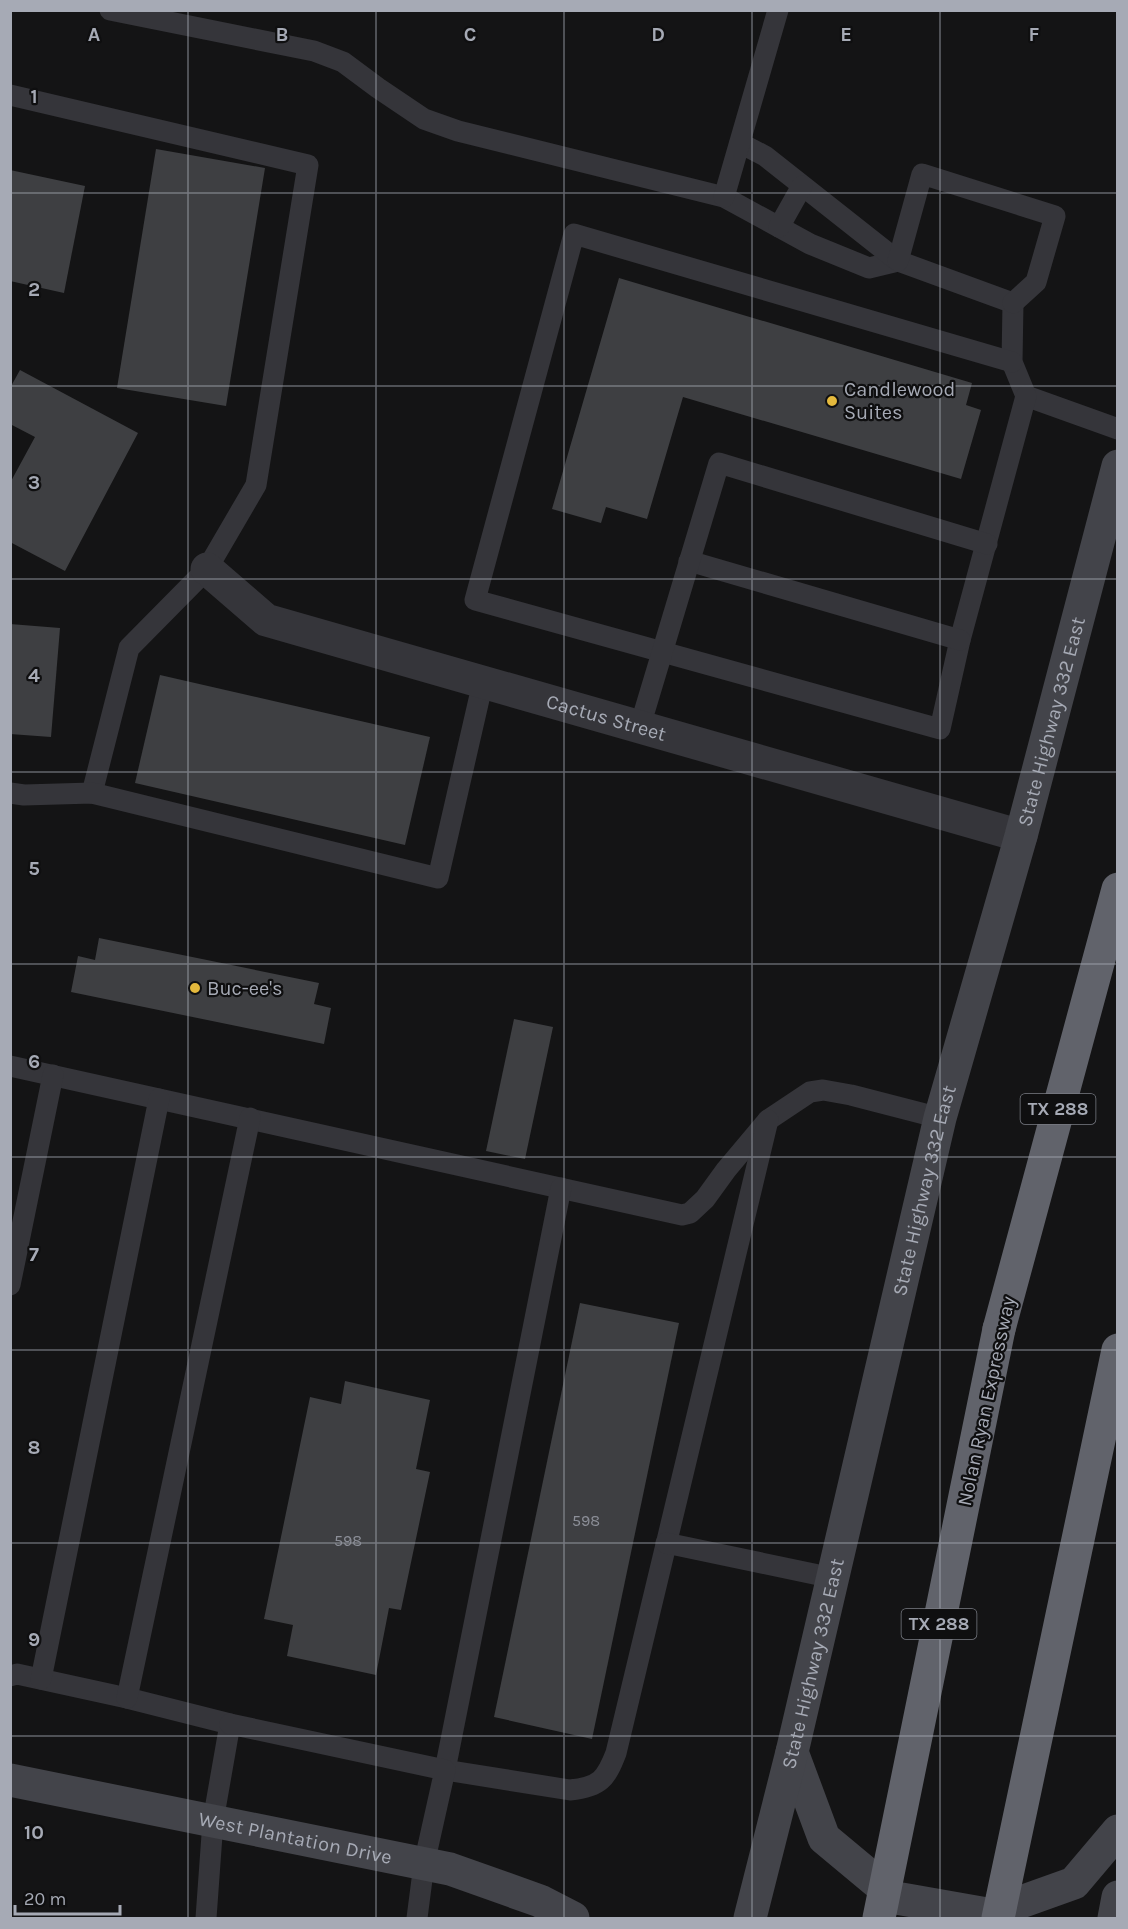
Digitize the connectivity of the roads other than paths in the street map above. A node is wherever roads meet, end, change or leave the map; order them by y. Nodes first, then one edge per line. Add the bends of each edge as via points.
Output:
1 (110, 10) edge
2 (778, 10) edge
3 (10, 95) edge
4 (740, 143) junction
5 (802, 186) junction
6 (724, 197) junction
7 (779, 227) junction
8 (898, 261) junction
9 (1013, 303) junction
10 (1012, 362) junction
11 (1026, 396) junction
12 (1118, 429) edge
13 (1118, 466) edge
14 (987, 544) junction
15 (689, 561) junction
16 (207, 569) junction
17 (960, 640) junction
18 (662, 651) junction
19 (483, 682) junction
20 (640, 726) junction
21 (10, 793) edge
22 (92, 794) junction
23 (1021, 836) junction
24 (1118, 889) edge
25 (10, 1066) edge
26 (53, 1075) junction
27 (159, 1098) junction
28 (250, 1118) junction
29 (940, 1118) junction
30 (768, 1120) junction
31 (561, 1188) junction
32 (10, 1285) edge
33 (1118, 1350) edge
34 (666, 1544) junction
35 (833, 1578) junction
36 (10, 1676) edge
37 (40, 1679) junction
38 (127, 1698) junction
39 (230, 1724) junction
40 (792, 1752) junction
41 (445, 1770) junction
42 (10, 1780) edge
43 (213, 1821) junction
44 (1118, 1831) edge
45 (424, 1864) junction
46 (1118, 1897) edge
47 (206, 1918) edge
48 (417, 1918) edge
49 (573, 1918) edge
50 (750, 1918) edge
51 (879, 1918) edge
52 (998, 1918) edge
53 (1114, 1918) edge

1 - 6 lane via 314,51 343,62 424,119
2 - 4 lane
3 - 16 lane via 308,165 256,485
4 - 5 lane via 765,156
4 - 6 lane
5 - 7 lane
5 - 8 lane
6 - 7 lane
7 - 8 lane via 869,268
8 - 9 lane
8 - 9 lane via 922,174 1055,216 1036,282
9 - 10 lane
10 - 11 lane
10 - 18 lane via 574,234 475,600
11 - 12 lane
11 - 14 lane
13 - 23 main road, State Highway 332 East
14 - 15 lane via 719,463
14 - 17 lane
15 - 17 lane
15 - 18 lane
16 - 19 street, Cactus Street via 266,620
16 - 22 lane via 129,648
17 - 18 lane via 940,729
18 - 20 lane
19 - 20 street, Cactus Street
19 - 22 lane via 438,878
20 - 23 street, Cactus Street
21 - 22 lane
23 - 29 main road, State Highway 332 East
24 - 51 highway, Nolan Ryan Expressway / TX 288, bridge via 999,1329
25 - 26 lane
26 - 27 lane
26 - 32 lane
27 - 28 lane
27 - 37 lane
28 - 31 lane
28 - 38 lane
29 - 30 lane via 823,1090 810,1092
29 - 35 main road, State Highway 332 East
30 - 31 lane via 690,1213 682,1215
30 - 34 lane
31 - 41 lane
33 - 52 highway, bridge
34 - 35 lane
34 - 41 lane via 609,1773 586,1789 570,1790
35 - 40 main road, State Highway 332 East
36 - 37 lane
37 - 38 lane
38 - 39 lane
39 - 41 lane
39 - 43 lane
40 - 44 main road via 824,1838 896,1898 987,1914 1074,1883
40 - 50 main road, State Highway 332 East
41 - 45 lane
42 - 43 main road, West Plantation Drive
43 - 45 main road, West Plantation Drive
43 - 47 lane
45 - 48 lane
45 - 49 main road, West Plantation Drive via 450,1869 540,1901
46 - 53 main road

